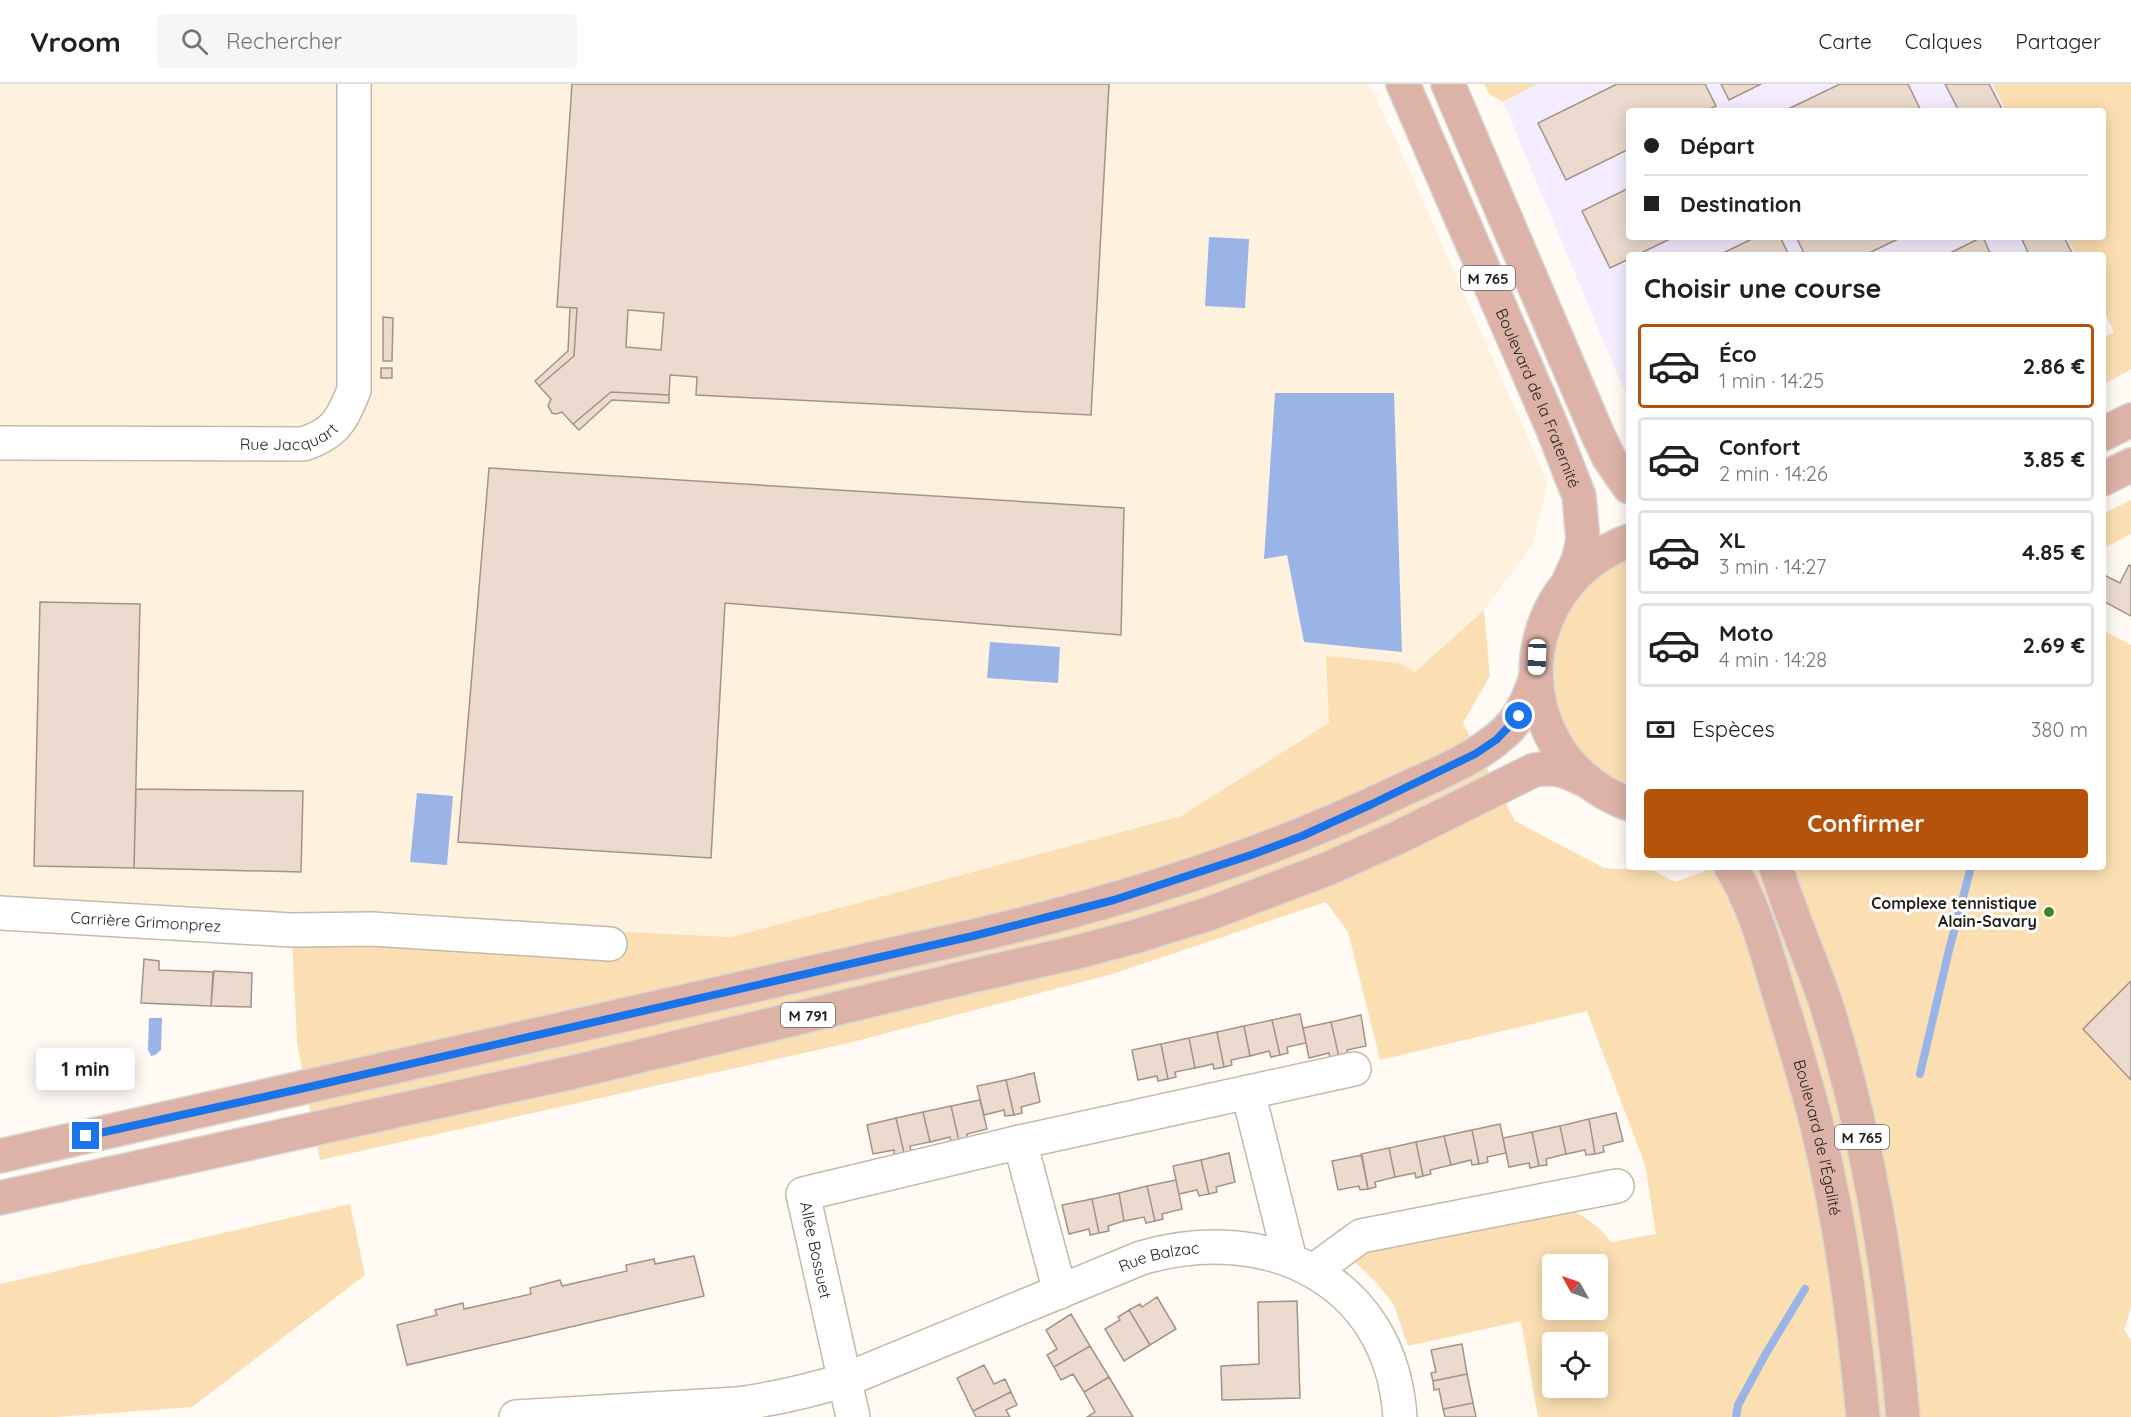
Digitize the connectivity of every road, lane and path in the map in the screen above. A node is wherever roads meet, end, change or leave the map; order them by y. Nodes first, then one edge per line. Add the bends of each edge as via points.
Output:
1 (354, 84) edge
2 (1403, 84) edge
3 (1449, 84) edge
4 (2131, 420) edge
5 (2106, 432) edge
6 (0, 443) edge
7 (2131, 465) edge
8 (2106, 478) edge
9 (1626, 483) edge
10 (1626, 542) edge
11 (1568, 583) junction
12 (1536, 677) junction
13 (1589, 782) junction
14 (1626, 803) edge
15 (1733, 870) edge
16 (1777, 870) edge
17 (0, 912) edge
18 (610, 944) dead end
19 (1354, 1069) dead end
20 (1248, 1092) junction
21 (1020, 1142) junction
22 (0, 1156) edge
23 (1617, 1186) dead end
24 (0, 1198) edge
25 (1302, 1266) junction
26 (1060, 1292) junction
27 (845, 1380) junction
28 (516, 1417) edge
29 (853, 1417) edge
30 (1400, 1417) edge
31 (1863, 1417) edge
32 (1903, 1417) edge

1 - 6 street, Rue Jacquart via 354,390 336,427 303,444
2 - 11 main road, Boulevard de la Fraternité / M 765 via 1579,496 1583,540
3 - 9 main road, M 765 via 1598,435
4 - 5 main road
7 - 8 main road
10 - 11 main road via 1600,555
11 - 12 main road via 1540,637
12 - 13 main road via 1540,707 1551,736
12 - 22 main road, M 791 via 1519,716 1496,740 1475,754 1302,836 1132,895 994,932
13 - 14 main road
13 - 24 main road, M 791 via 1563,769 1534,770 1327,869 1208,914 1073,953 578,1071
15 - 31 main road, Boulevard de l'Égalité / M 765 via 1758,927 1818,1129 1837,1220
16 - 32 main road, M 765 via 1826,1005 1865,1148 1885,1262
17 - 18 street, Carrière Grimonprez via 291,930 372,928
19 - 20 street, Allée Bossuet
20 - 21 street, Allée Bossuet
20 - 25 street
21 - 26 street
21 - 27 street, Allée Bossuet via 803,1194
23 - 25 street via 1361,1236
25 - 26 street, Rue Balzac via 1245,1248 1184,1247 1141,1258
25 - 30 street, Rue Balzac via 1333,1283 1350,1298 1379,1335 1396,1381
26 - 27 street, Rue Balzac
27 - 28 street, Rue Balzac via 779,1398 737,1404
27 - 29 street, Allée Bossuet

